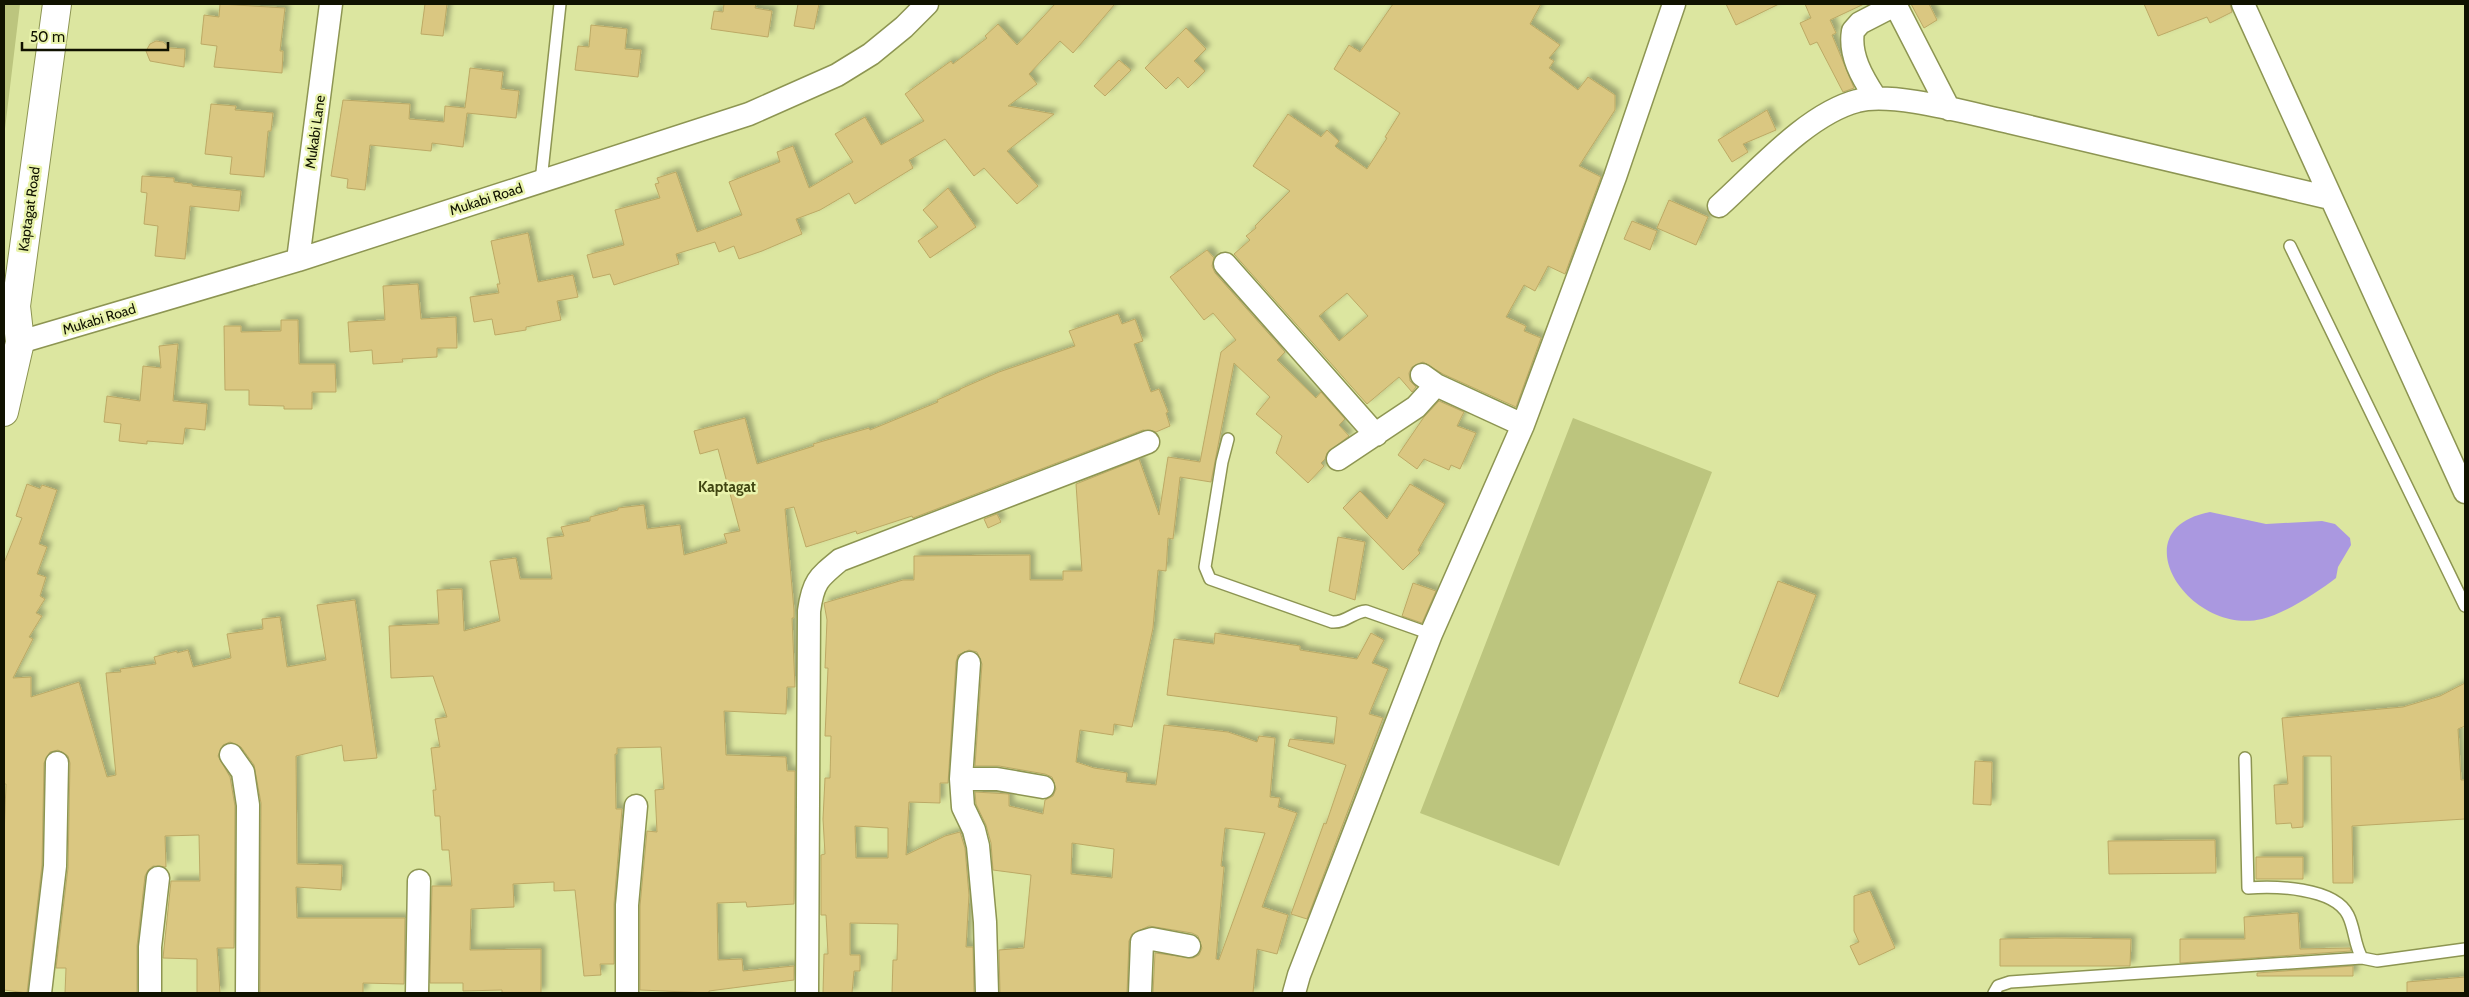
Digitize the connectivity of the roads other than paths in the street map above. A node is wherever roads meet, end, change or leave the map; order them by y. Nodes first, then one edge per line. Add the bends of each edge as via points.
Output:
1 (57, 4) edge
2 (331, 4) edge
3 (560, 4) edge
4 (927, 4) edge
5 (1674, 4) edge
6 (1895, 4) edge
7 (2243, 4) edge
8 (1875, 97) junction
9 (1949, 109) junction
10 (541, 181) junction
11 (2330, 198) junction
12 (1719, 206) dead end
13 (2290, 246) dead end
14 (298, 260) junction
15 (1224, 264) dead end
16 (10, 305) edge
17 (20, 342) junction
18 (4, 412) edge
19 (1523, 424) junction
20 (1376, 435) junction
21 (1228, 439) dead end
22 (1148, 442) dead end
23 (1338, 459) dead end
24 (2465, 492) edge
25 (2465, 606) edge
26 (1431, 634) junction
27 (969, 663) dead end
28 (231, 755) dead end
29 (2245, 758) dead end
30 (57, 763) dead end
31 (961, 779) junction
32 (1043, 787) dead end
33 (636, 806) dead end
34 (158, 878) dead end
35 (419, 882) dead end
36 (1189, 946) dead end
37 (2465, 949) edge
38 (2362, 958) junction
39 (40, 993) edge
40 (150, 993) edge
41 (247, 993) edge
42 (417, 993) edge
43 (627, 993) edge
44 (807, 993) edge
45 (987, 993) edge
46 (1140, 993) edge
47 (1294, 993) edge
48 (1994, 993) edge

1 - 16 main road, Kaptagat Road
2 - 14 street, Mukabi Lane
3 - 10 lane
4 - 10 street, Mukabi Road via 871,54 837,75 749,114
5 - 19 street via 1615,177
6 - 8 street via 1860,23 1853,31 1853,51 1858,67
6 - 9 street
7 - 11 street
8 - 9 street
8 - 12 street via 1829,112 1804,129
9 - 11 street
10 - 14 street, Mukabi Road
11 - 24 street
13 - 25 lane
14 - 17 street, Mukabi Road
15 - 20 street
16 - 17 main road, Kaptagat Road
17 - 18 main road, Kaptagat Road
19 - 20 street via 1429,380 1416,407
19 - 26 street
20 - 23 street
21 - 26 lane via 1205,567 1210,579 1332,622 1347,620 1366,611
22 - 44 street via 840,560 822,575 812,589 809,620
26 - 47 street
27 - 31 street
28 - 41 street via 243,772 248,805
29 - 38 lane via 2248,888 2297,889 2315,893 2338,905 2347,913 2355,947
30 - 39 street via 55,866
31 - 32 street via 997,779
31 - 45 street via 963,807 978,846
33 - 43 street via 626,904
34 - 40 street via 150,947
35 - 42 street
36 - 46 street via 1152,939 1142,942
37 - 38 lane via 2378,961
38 - 48 lane via 2010,982 1998,986

